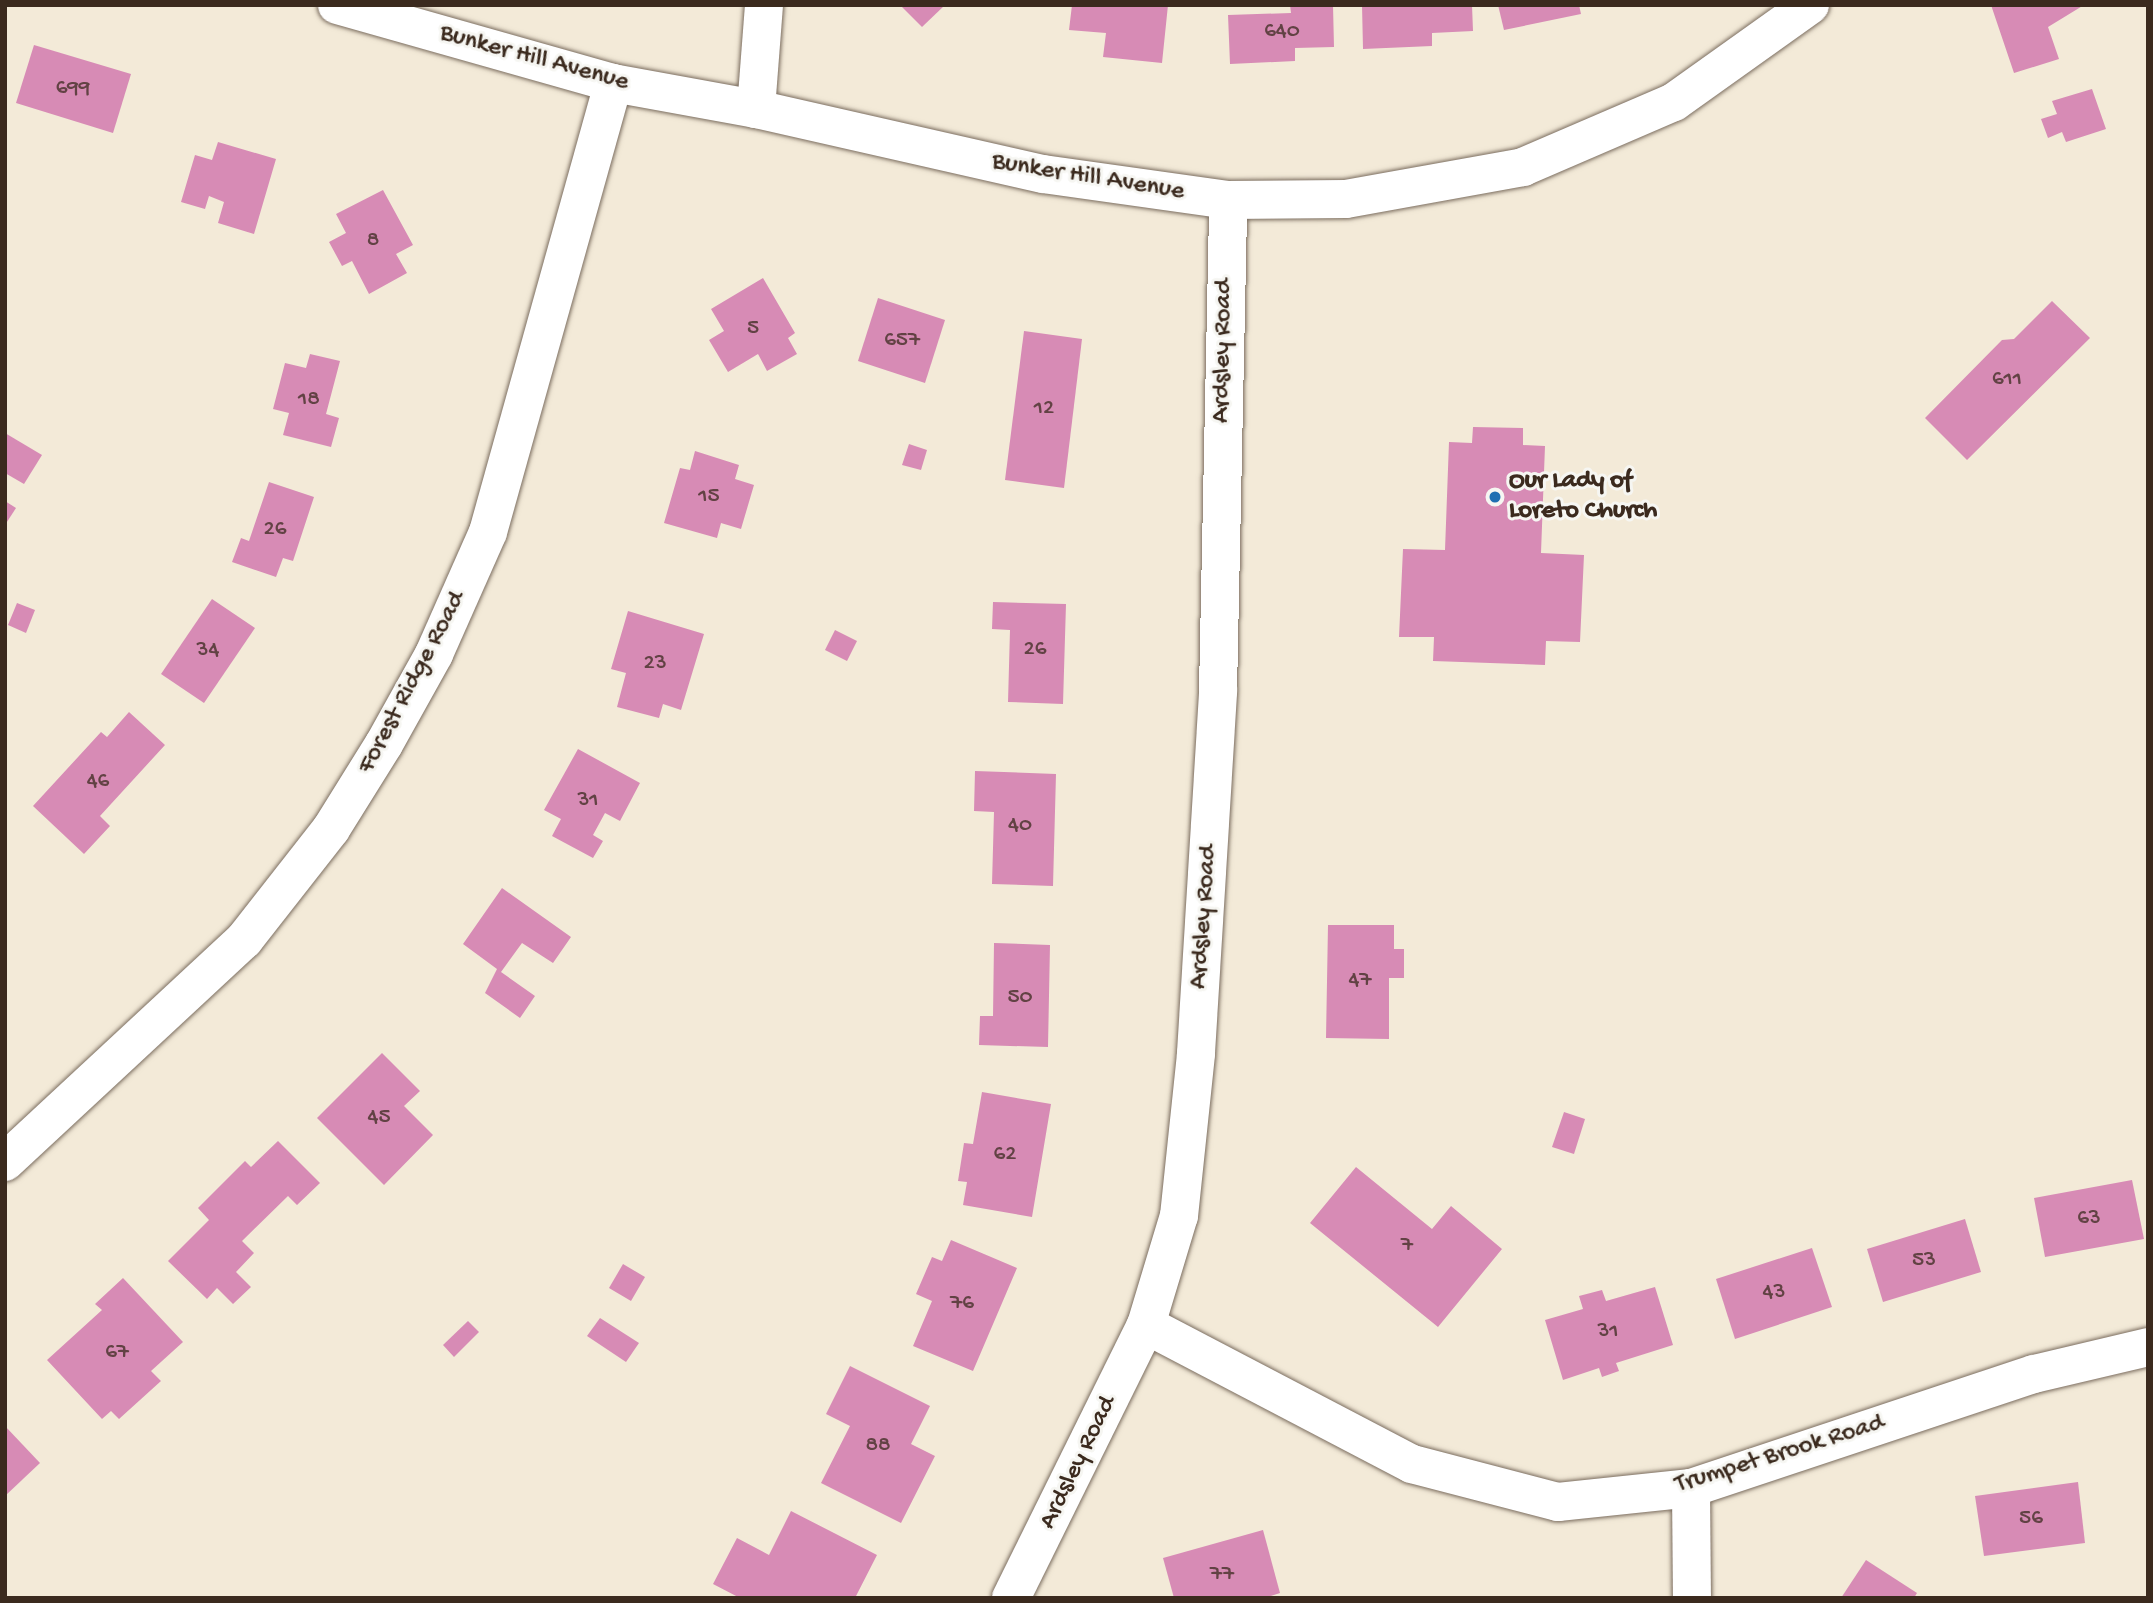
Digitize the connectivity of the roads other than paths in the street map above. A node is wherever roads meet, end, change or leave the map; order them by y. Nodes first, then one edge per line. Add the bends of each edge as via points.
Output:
1 (337, 5) edge
2 (764, 5) edge
3 (1810, 5) edge
4 (612, 83) junction
5 (756, 109) junction
6 (1228, 200) junction
7 (5, 1162) edge
8 (1146, 1325) junction
9 (2148, 1347) edge
10 (1691, 1488) junction
11 (1011, 1598) edge
12 (1692, 1598) edge

1 - 4 street, Bunker Hill Avenue
2 - 5 street
3 - 6 street, Bunker Hill Avenue via 1674,102 1523,167 1346,199
4 - 5 street, Bunker Hill Avenue
4 - 7 street, Forest Ridge Road via 488,531 434,654 384,744 331,829 244,940
5 - 6 street, Bunker Hill Avenue via 1042,174
6 - 8 street, Ardsley Road via 1218,691 1196,1053 1180,1216
8 - 10 street, Trumpet Brook Road via 1412,1464 1558,1502
8 - 11 street, Ardsley Road
9 - 10 street, Trumpet Brook Road via 2035,1374
10 - 12 street

